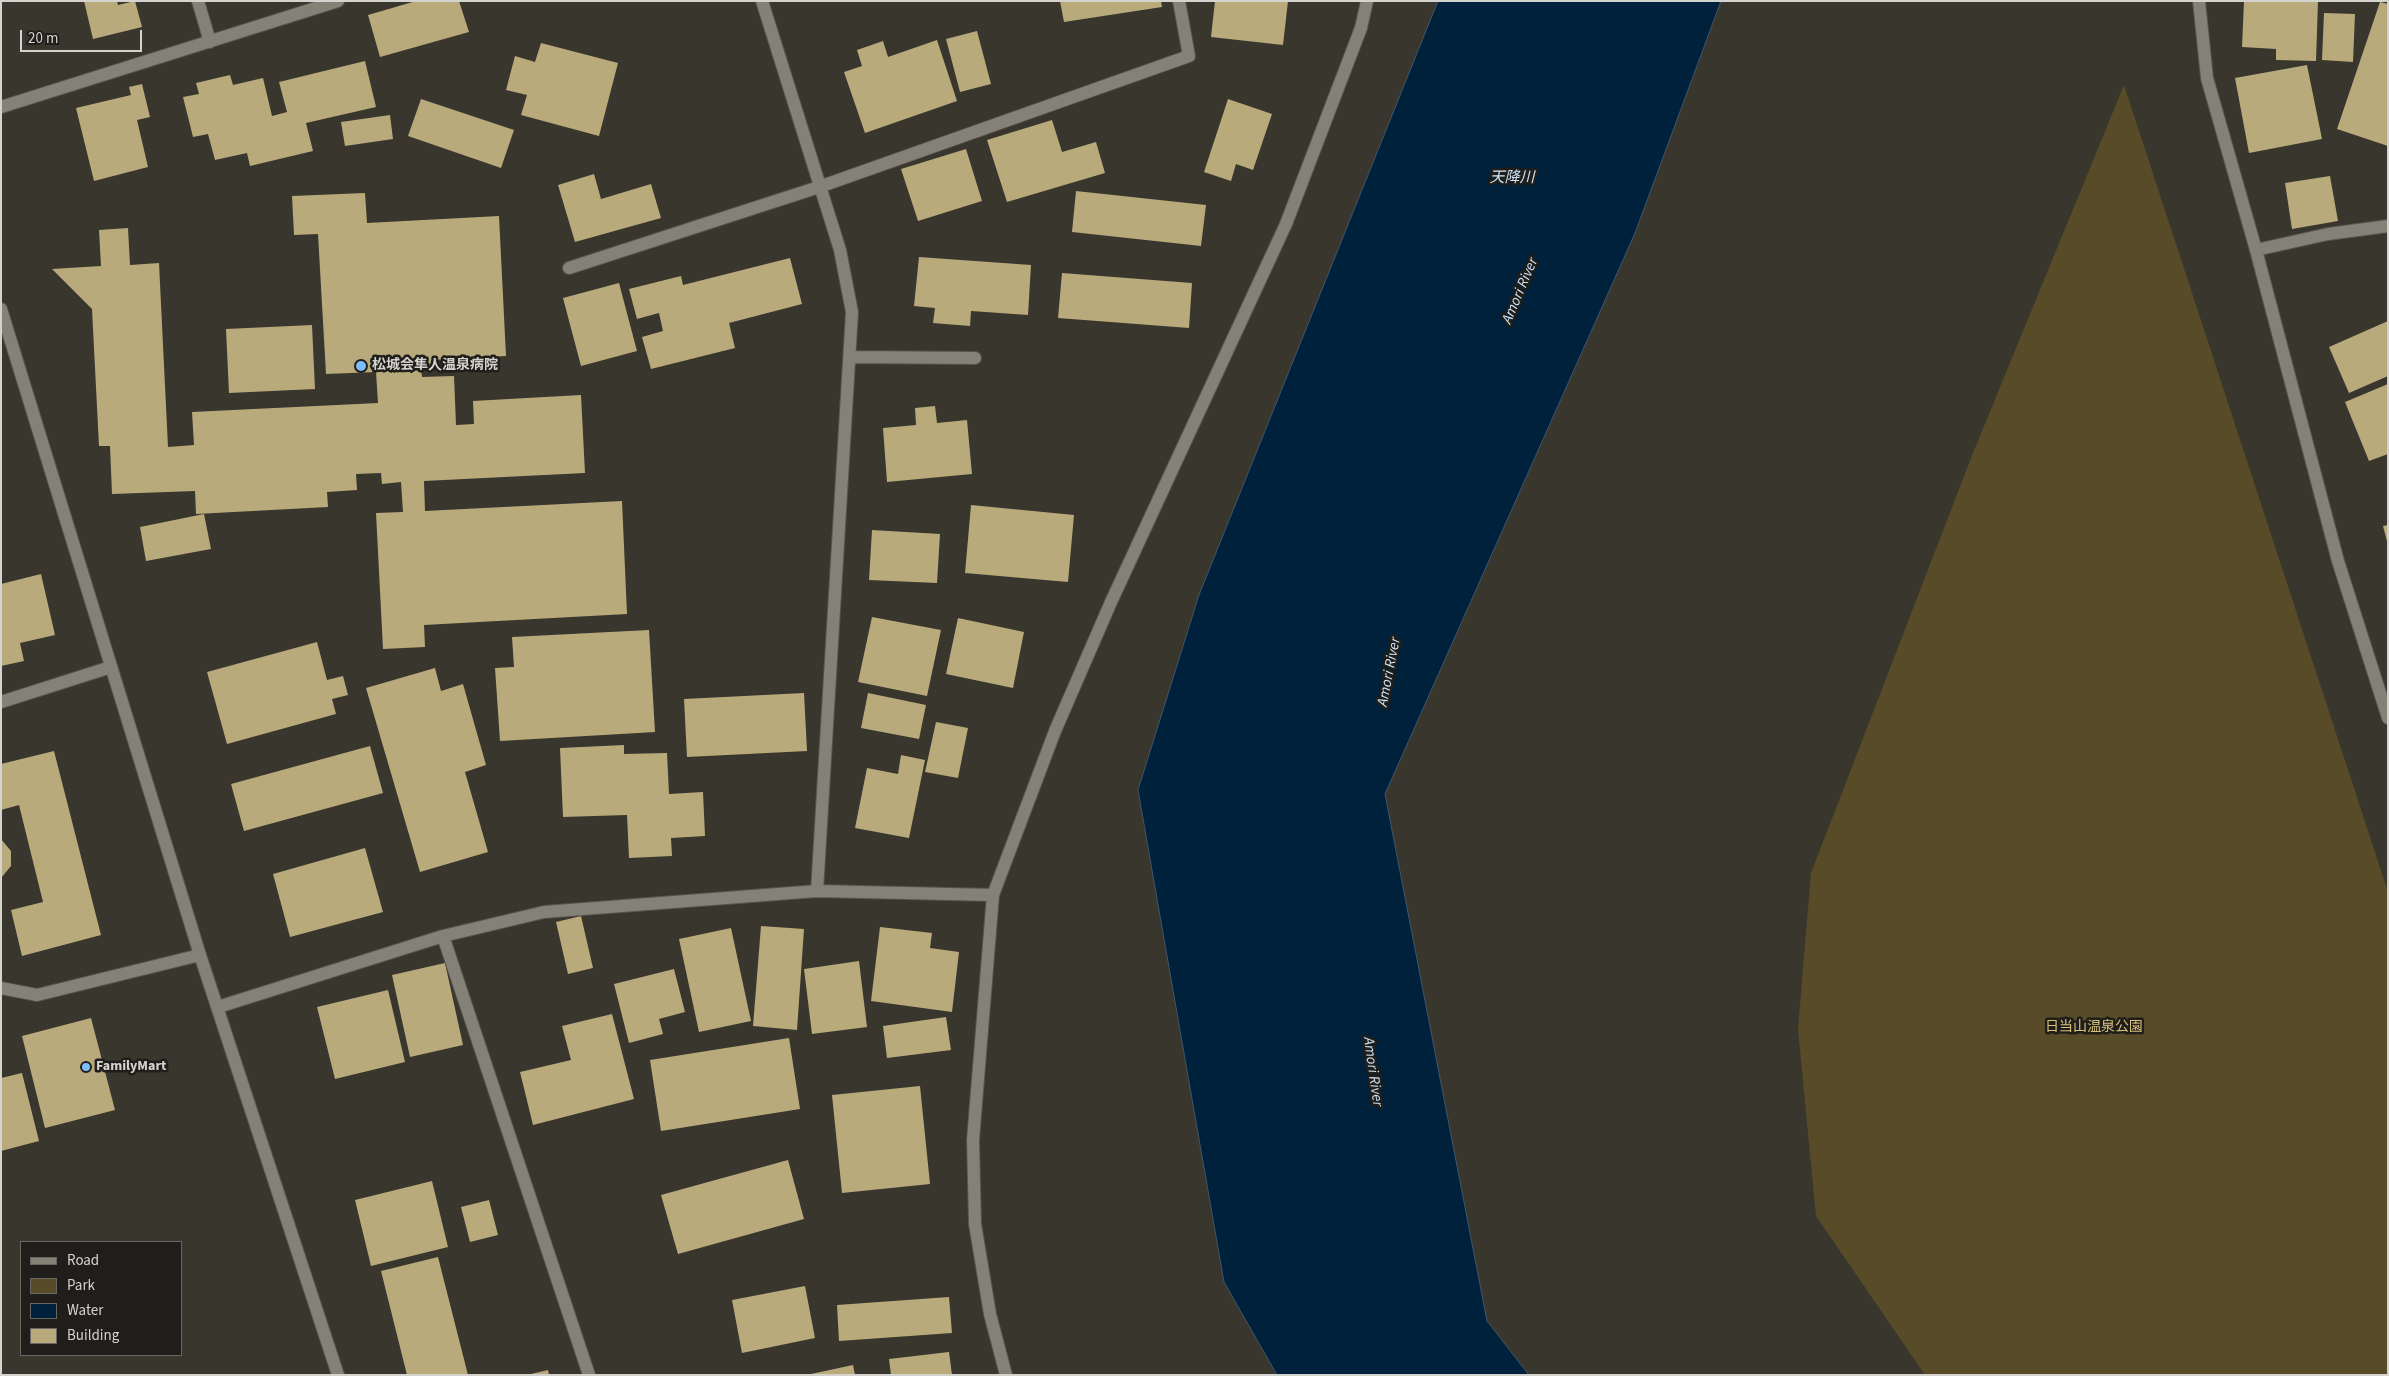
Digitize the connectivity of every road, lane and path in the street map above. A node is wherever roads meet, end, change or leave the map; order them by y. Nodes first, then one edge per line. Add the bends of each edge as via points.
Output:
1 (198, 1) edge
2 (338, 1) edge
3 (762, 1) edge
4 (1179, 1) edge
5 (1366, 1) edge
6 (2199, 1) edge
7 (210, 42) junction
8 (1, 107) edge
9 (819, 187) junction
10 (2388, 226) edge
11 (2256, 250) junction
12 (568, 268) dead end
13 (1, 309) edge
14 (851, 357) junction
15 (975, 358) dead end
16 (111, 667) junction
17 (1, 702) edge
18 (2388, 718) edge
19 (817, 891) junction
20 (993, 895) junction
21 (443, 936) junction
22 (200, 955) junction
23 (1, 988) edge
24 (218, 1007) junction
25 (338, 1375) edge
26 (589, 1375) edge
27 (1006, 1375) edge

1 - 7 street
2 - 7 street
3 - 9 street
4 - 9 street via 1189,56
5 - 20 street via 1361,28 1286,224 1107,611 1055,731
6 - 11 street via 2207,78
7 - 8 street
9 - 12 street
9 - 14 street via 840,250 852,312
10 - 11 street via 2328,234
11 - 18 street via 2338,561
13 - 16 street
14 - 15 street
14 - 19 street
16 - 17 street
16 - 22 street
19 - 20 street
19 - 21 street via 544,912
20 - 27 street via 973,1140 975,1224 990,1314
21 - 24 street
21 - 26 street
22 - 23 street via 37,995
22 - 24 street
24 - 25 street

